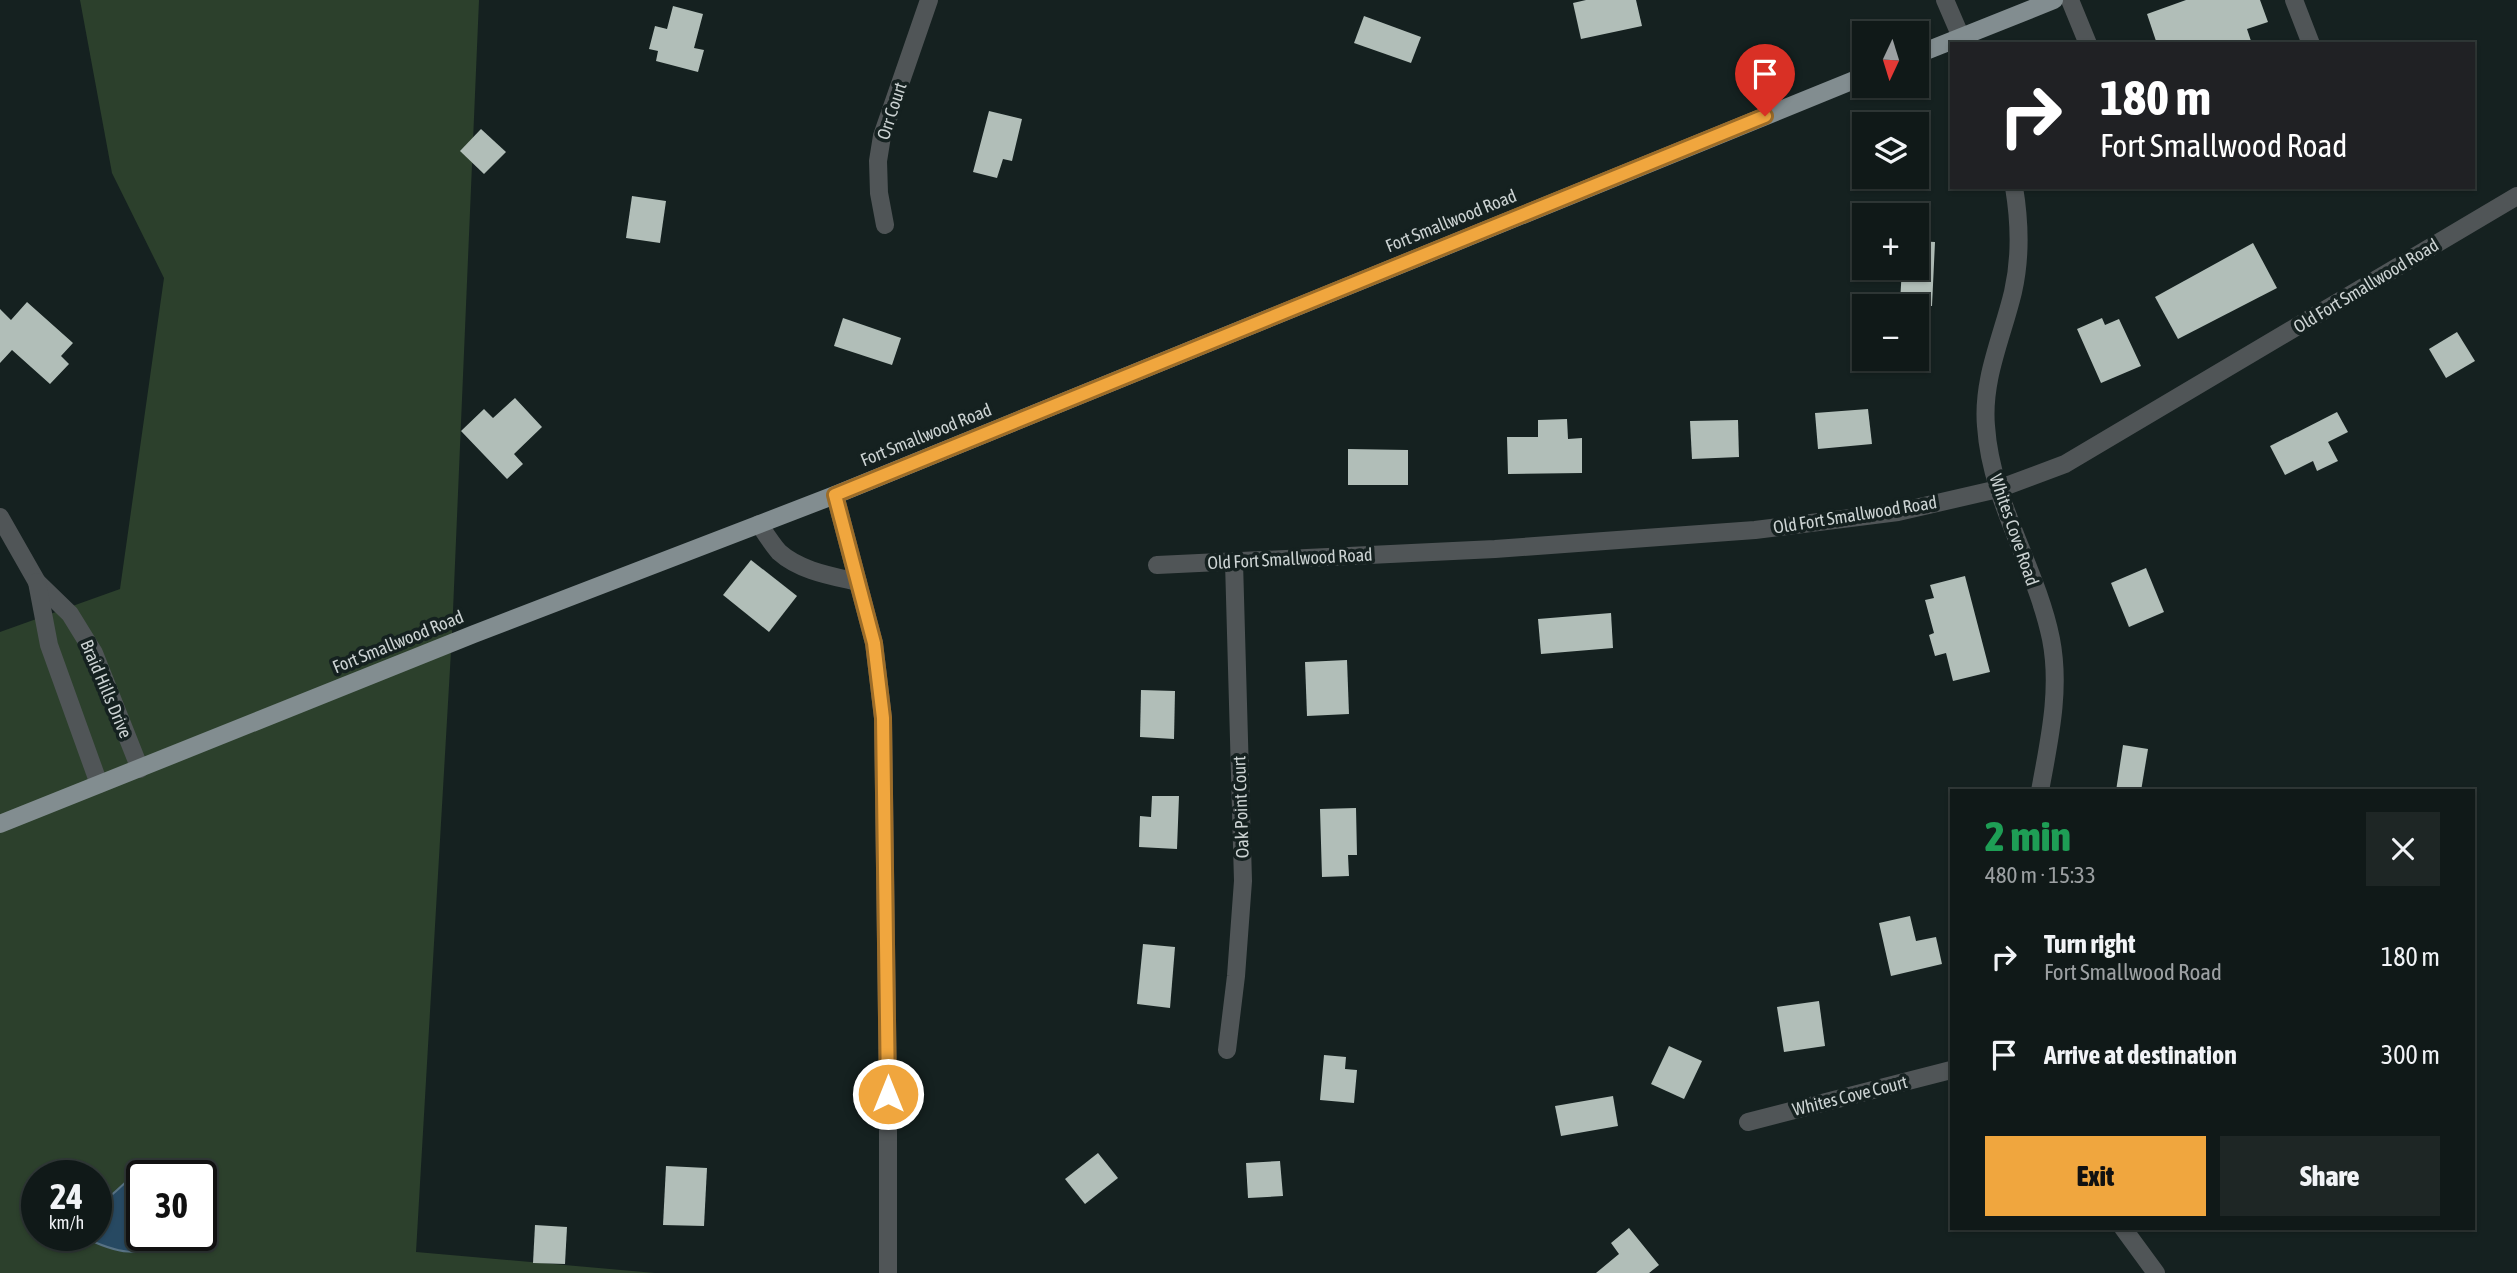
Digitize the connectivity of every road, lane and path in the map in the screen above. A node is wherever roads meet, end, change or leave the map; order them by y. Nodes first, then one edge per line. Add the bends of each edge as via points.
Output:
1 (929, 0) edge
2 (1945, 0) edge
3 (2054, 0) edge
4 (2070, 0) edge
5 (2294, 0) edge
6 (1962, 40) edge
7 (2087, 42) edge
8 (2310, 42) edge
9 (1950, 44) edge
10 (1929, 51) edge
11 (1852, 81) edge
12 (2014, 189) edge
13 (2517, 196) edge
14 (885, 225) dead end
15 (1998, 489) junction
16 (835, 495) junction
17 (0, 517) edge
18 (759, 524) junction
19 (1234, 562) junction
20 (1157, 565) dead end
21 (37, 582) junction
22 (858, 582) junction
23 (140, 769) junction
24 (99, 785) junction
25 (2040, 789) edge
26 (0, 824) edge
27 (1227, 1050) dead end
28 (1950, 1070) edge
29 (1748, 1122) dead end
30 (2124, 1230) edge
31 (888, 1273) edge
32 (2156, 1273) edge

1 - 14 street, Orr Court via 882,136 879,193
2 - 6 street
3 - 6 main road
4 - 7 street
5 - 8 street
9 - 10 main road
11 - 16 main road, Fort Smallwood Road
12 - 15 street, Whites Cove Road via 2019,214 2017,270 1988,376 1986,400 1990,456
13 - 15 street, Old Fort Smallwood Road via 2065,464
15 - 19 street, Old Fort Smallwood Road via 1898,512 1755,530
15 - 25 street, Whites Cove Road via 2050,638 2054,666 2052,731
16 - 18 main road, Fort Smallwood Road
16 - 22 street
17 - 21 street, Braid Hills Drive
18 - 22 street via 779,552 797,564
18 - 23 main road, Fort Smallwood Road
19 - 20 street, Old Fort Smallwood Road
19 - 27 street, Oak Point Court via 1243,881
21 - 23 street, Braid Hills Drive via 71,614 94,653
21 - 24 street, Braid Hills Drive via 49,645
22 - 31 street via 874,643 883,718
23 - 24 main road, Fort Smallwood Road
24 - 26 main road, Fort Smallwood Road
28 - 29 street, Whites Cove Court
30 - 32 street

